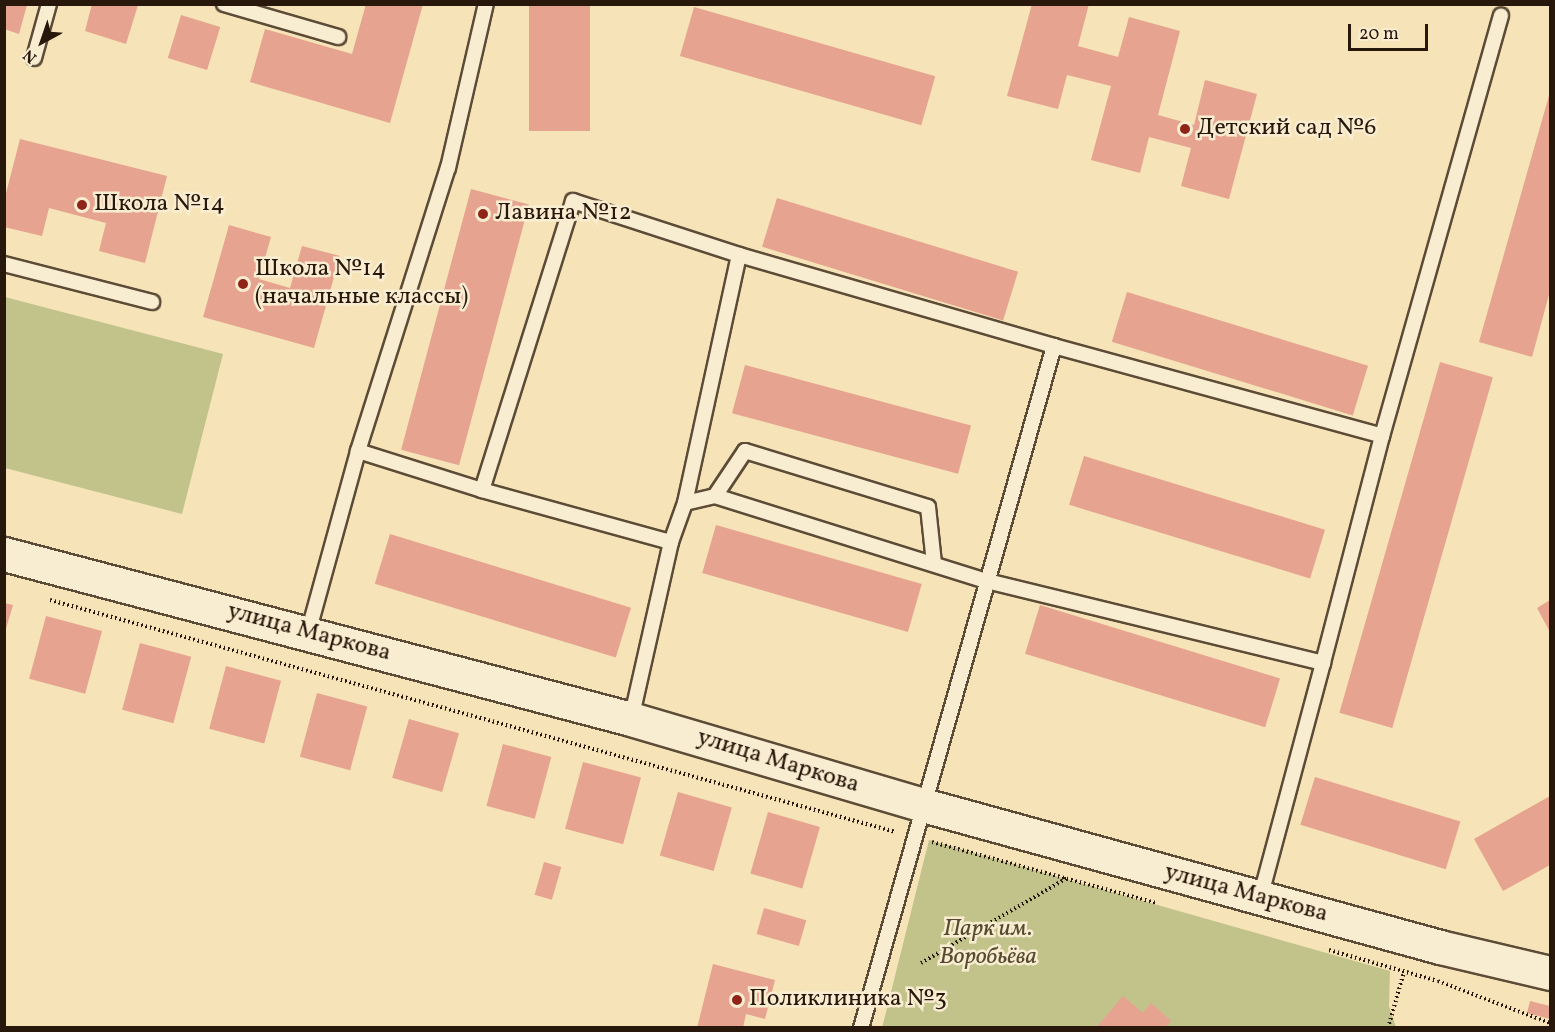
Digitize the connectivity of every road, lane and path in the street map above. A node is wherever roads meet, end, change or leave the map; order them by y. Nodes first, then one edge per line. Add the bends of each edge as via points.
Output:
1 (49, 4) edge
2 (224, 4) edge
3 (486, 4) edge
4 (1501, 15) dead end
5 (338, 37) dead end
6 (34, 58) dead end
7 (739, 255) junction
8 (4, 264) edge
9 (152, 302) dead end
10 (1054, 346) junction
11 (1382, 436) junction
12 (358, 451) junction
13 (482, 490) junction
14 (715, 496) junction
15 (685, 503) junction
16 (671, 542) junction
17 (4, 554) edge
18 (934, 563) junction
19 (987, 581) junction
20 (38, 596) dead end
21 (308, 633) junction
22 (1323, 663) junction
23 (632, 719) junction
24 (922, 805) junction
25 (914, 837) junction
26 (1067, 878) junction
27 (1260, 898) junction
28 (1167, 905) dead end
29 (1320, 947) dead end
30 (921, 963) dead end
31 (1404, 972) junction
32 (1551, 973) edge
33 (1551, 1023) edge
34 (861, 1028) edge
35 (1388, 1028) edge

1 - 6 lane
2 - 5 lane
3 - 12 lane via 448,168
4 - 11 lane
7 - 10 lane
7 - 13 lane via 573,201
7 - 15 lane
8 - 9 lane
10 - 11 lane
10 - 19 lane
11 - 22 lane
12 - 13 lane
12 - 21 lane
13 - 16 lane
14 - 15 lane
14 - 18 lane
14 - 18 lane via 745,451 928,507
15 - 16 lane
16 - 23 lane
17 - 21 main road, улица Маркова
18 - 19 lane
19 - 22 lane
19 - 24 lane
20 - 25 path
21 - 23 main road, улица Маркова
22 - 27 lane
23 - 24 main road, улица Маркова
24 - 25 lane
24 - 27 main road, улица Маркова
25 - 26 path
25 - 34 lane
26 - 28 path
26 - 30 path
27 - 32 main road, улица Маркова
29 - 31 path
31 - 33 path
31 - 35 path

